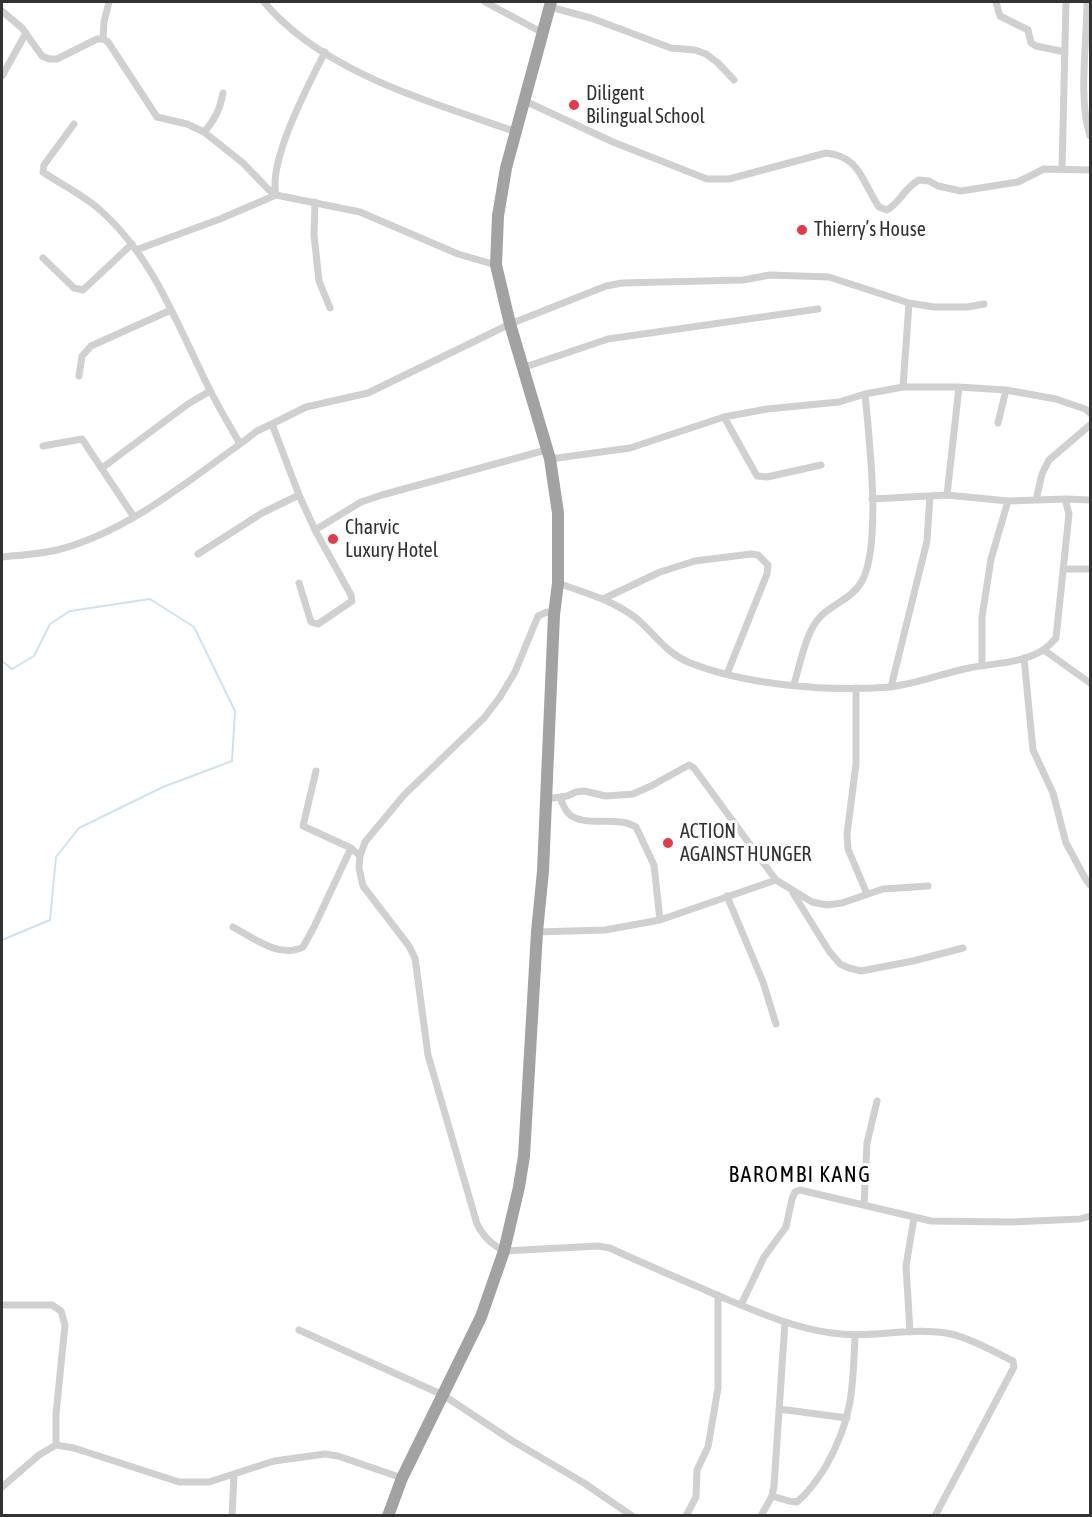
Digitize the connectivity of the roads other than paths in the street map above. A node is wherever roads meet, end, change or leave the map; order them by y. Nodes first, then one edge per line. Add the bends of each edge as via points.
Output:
1 (109, 2) edge
2 (264, 2) edge
3 (485, 2) edge
4 (996, 2) edge
5 (1066, 2) edge
6 (1087, 2) edge
7 (550, 4) edge
8 (2, 11) edge
9 (1089, 23) edge
10 (26, 33) junction
11 (543, 33) junction
12 (103, 39) junction
13 (325, 52) junction
14 (1065, 52) junction
15 (2, 76) edge
16 (734, 80) dead end
17 (223, 93) dead end
18 (525, 101) junction
19 (74, 124) dead end
20 (204, 132) junction
21 (516, 132) junction
22 (1090, 136) edge
23 (1062, 169) junction
24 (1090, 170) edge
25 (276, 195) junction
26 (315, 202) junction
27 (134, 247) junction
28 (43, 258) dead end
29 (496, 265) junction
30 (909, 303) junction
31 (984, 304) dead end
32 (330, 308) dead end
33 (818, 309) dead end
34 (171, 310) junction
35 (510, 324) junction
36 (522, 368) junction
37 (79, 376) dead end
38 (903, 387) junction
39 (959, 387) junction
40 (1006, 390) junction
41 (210, 391) junction
42 (865, 394) junction
43 (1090, 413) edge
44 (724, 417) junction
45 (998, 423) dead end
46 (272, 424) junction
47 (1090, 425) edge
48 (240, 444) junction
49 (43, 446) dead end
50 (548, 454) junction
51 (821, 465) dead end
52 (102, 468) junction
53 (299, 495) junction
54 (947, 495) junction
55 (930, 496) junction
56 (872, 498) junction
57 (1065, 499) junction
58 (1036, 500) junction
59 (1090, 500) edge
60 (1008, 501) junction
61 (134, 517) junction
62 (315, 530) junction
63 (198, 554) dead end
64 (2, 557) edge
65 (1063, 569) junction
66 (1090, 569) edge
67 (299, 583) dead end
68 (558, 583) junction
69 (603, 599) junction
70 (554, 615) junction
71 (1044, 650) junction
72 (1024, 658) junction
73 (982, 666) junction
74 (727, 674) junction
75 (1090, 683) edge
76 (794, 684) junction
77 (891, 687) junction
78 (856, 688) junction
79 (316, 771) dead end
80 (560, 797) junction
81 (546, 799) junction
82 (351, 848) junction
83 (360, 856) junction
84 (776, 880) junction
85 (1090, 885) edge
86 (928, 886) dead end
87 (792, 890) junction
88 (867, 894) junction
89 (727, 896) junction
90 (660, 920) junction
91 (233, 927) dead end
92 (537, 932) junction
93 (963, 948) dead end
94 (776, 1024) dead end
95 (877, 1101) dead end
96 (864, 1205) junction
97 (1090, 1216) edge
98 (914, 1218) junction
99 (504, 1251) junction
100 (717, 1295) junction
101 (2, 1305) edge
102 (741, 1305) junction
103 (785, 1322) junction
104 (298, 1330) dead end
105 (910, 1332) junction
106 (855, 1335) junction
107 (443, 1395) junction
108 (779, 1409) junction
109 (847, 1418) junction
110 (56, 1445) junction
111 (234, 1475) junction
112 (402, 1478) junction
113 (2, 1487) edge
114 (772, 1496) junction
115 (232, 1515) edge
116 (388, 1515) edge
117 (632, 1515) edge
118 (686, 1515) edge
119 (761, 1515) edge
120 (935, 1515) edge

1 - 12 street
2 - 13 street
3 - 11 street
4 - 14 street via 999,16 1028,30 1031,43
5 - 14 street
6 - 9 street
7 - 11 highway
7 - 16 street via 671,48 706,54
8 - 10 street
9 - 22 street via 1084,91
10 - 12 street via 49,60
10 - 15 street
11 - 18 highway
12 - 20 street via 157,117
13 - 21 street via 349,68
13 - 25 street via 287,135 276,174
14 - 23 street
17 - 20 street via 214,121
18 - 21 highway
18 - 23 street via 707,179 729,179 826,153 837,154 855,166 879,207 887,210 919,180 961,191 1018,182 1044,169
19 - 27 street via 43,172 100,210
20 - 25 street
21 - 29 highway via 498,216
23 - 24 street
25 - 26 street
25 - 27 street via 220,219
26 - 29 street via 360,212 458,254
26 - 32 street via 319,281
27 - 28 street via 83,290 74,288
27 - 34 street
29 - 35 highway
30 - 31 street via 934,307
30 - 35 street via 829,277 770,275 743,280 662,280 606,286
30 - 38 street
33 - 36 street via 608,339
34 - 37 street via 91,346 82,356
34 - 41 street
35 - 36 highway
35 - 46 street via 368,393 306,407
36 - 50 highway
38 - 39 street
38 - 42 street
39 - 40 street
39 - 54 street
40 - 43 street via 1056,399
40 - 45 street
41 - 48 street
41 - 52 street
42 - 44 street via 839,402
42 - 56 street
44 - 50 street via 630,448
44 - 51 street via 757,476
46 - 48 street
46 - 53 street
47 - 58 street via 1050,460
48 - 61 street
49 - 52 street via 82,439
50 - 62 street via 382,495 361,502
50 - 68 highway via 558,513
52 - 61 street
53 - 62 street
53 - 63 street via 262,513
54 - 55 street
54 - 60 street
55 - 56 street
55 - 77 street via 927,541
56 - 76 street via 869,565 862,583 813,626
57 - 58 street
57 - 59 street
57 - 65 street via 1069,514
58 - 60 street
60 - 73 street via 989,571 982,617
61 - 64 street via 62,549
62 - 67 street via 352,602 318,624 311,622
65 - 66 street
65 - 71 street via 1056,638
68 - 69 street
68 - 70 highway
69 - 74 street via 638,620 668,651
69 - 74 street via 660,572 695,561 758,555 768,565 767,574
70 - 81 highway
70 - 83 street via 547,612 538,616 500,698 404,795 365,842
71 - 72 street
71 - 75 street
72 - 73 street
72 - 85 street via 1034,750 1053,793 1066,843
73 - 77 street
74 - 76 street
76 - 78 street
77 - 78 street
78 - 88 street via 856,764 846,834 848,849
79 - 82 street via 303,826
80 - 81 street
80 - 84 street via 584,791 606,796 633,794 689,765
80 - 90 street via 567,813 574,818 626,822 636,827 654,866
81 - 92 highway
82 - 83 street
82 - 91 street via 303,947 280,951
83 - 99 street via 363,886 415,958 428,1055 477,1224 484,1236
84 - 87 street
84 - 89 street
86 - 88 street
87 - 88 street via 812,902 827,905
87 - 93 street via 829,951 849,968 861,971
89 - 90 street
89 - 94 street
90 - 92 street via 606,930
92 - 99 highway via 524,1156
95 - 96 street via 867,1143
96 - 98 street
96 - 102 street via 795,1192 786,1227 764,1257
97 - 98 street via 1011,1222
98 - 105 street via 906,1266
99 - 100 street via 610,1248
99 - 107 highway via 481,1317
100 - 102 street
100 - 118 street via 718,1388 708,1447 697,1470 696,1497
101 - 110 street via 52,1305 61,1311 65,1325
102 - 103 street
103 - 106 street
103 - 108 street
104 - 107 street
105 - 106 street
105 - 120 street via 964,1337 1014,1364
106 - 109 street
107 - 112 highway
107 - 117 street
108 - 109 street
108 - 114 street
109 - 114 street via 832,1455 805,1496 797,1502
110 - 111 street via 179,1482 209,1482
110 - 113 street
111 - 112 street via 274,1461 325,1454
111 - 115 street
112 - 116 highway
114 - 119 street

